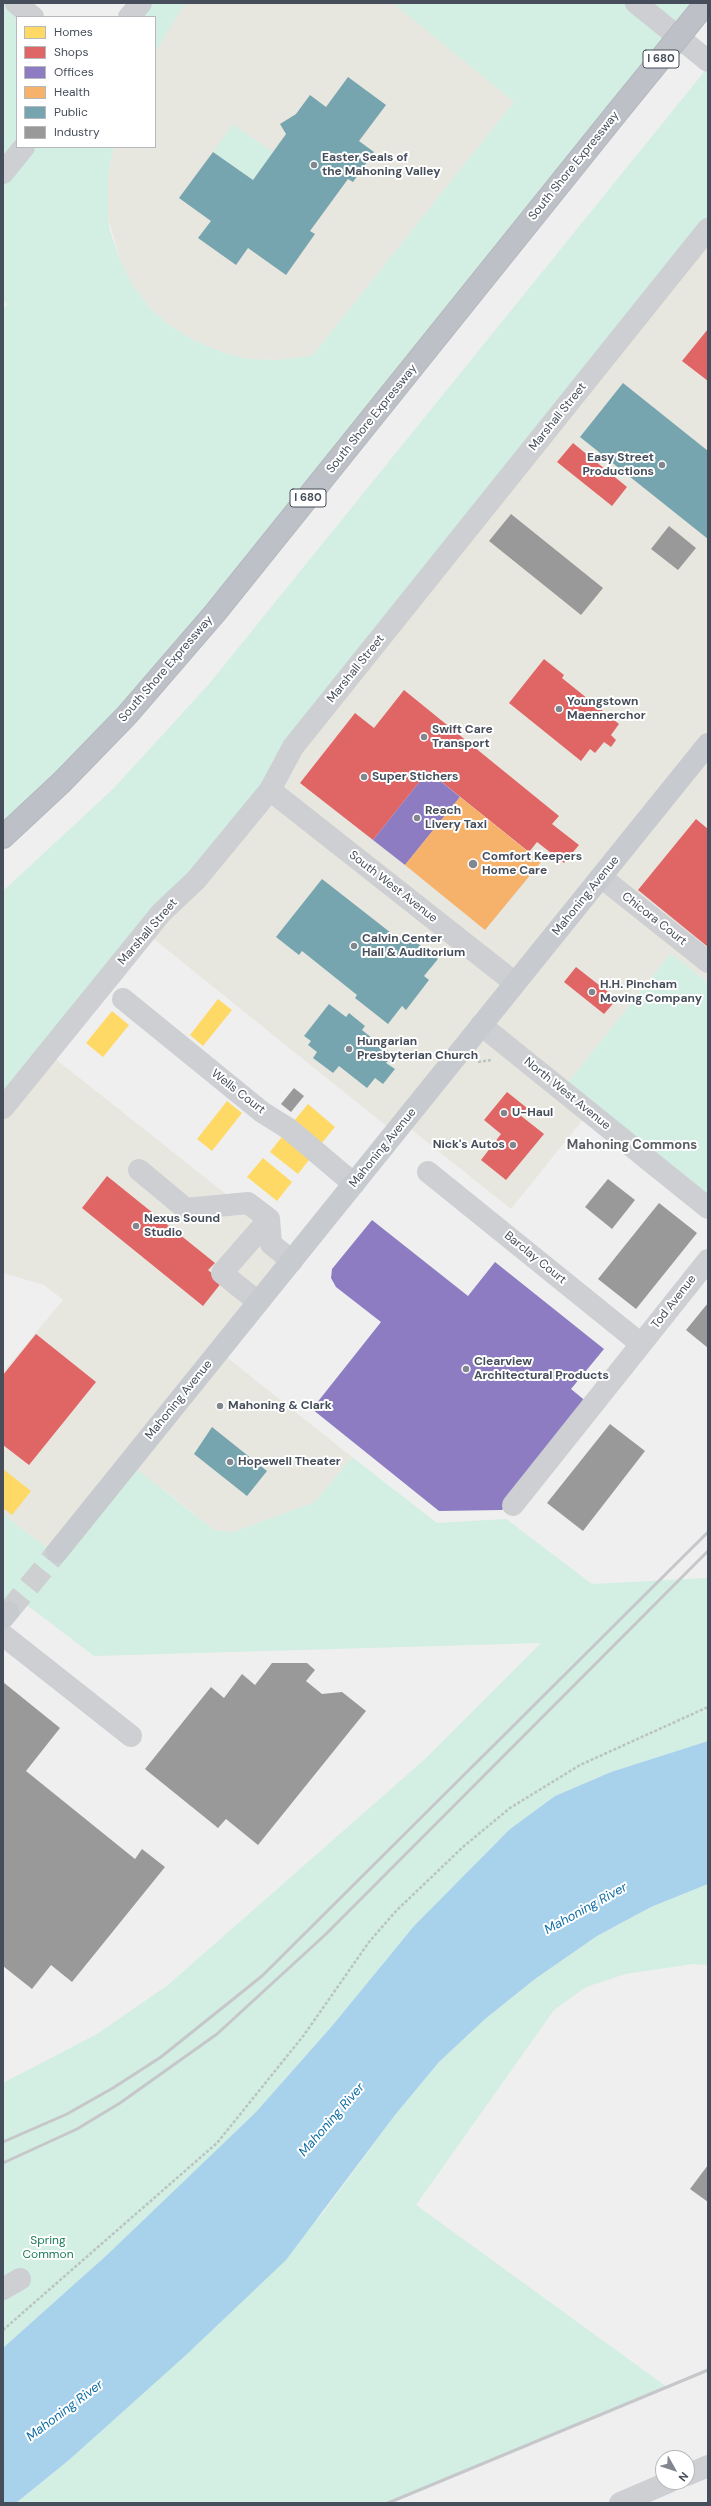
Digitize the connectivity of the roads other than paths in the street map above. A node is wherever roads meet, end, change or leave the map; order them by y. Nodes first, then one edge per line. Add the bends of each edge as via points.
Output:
1 (16, 3) edge
2 (141, 3) edge
3 (636, 3) edge
4 (706, 3) edge
5 (32, 16) edge
6 (130, 16) edge
7 (708, 61) edge
8 (23, 148) edge
9 (3, 173) edge
10 (708, 229) edge
11 (708, 744) edge
12 (270, 790) junction
13 (3, 836) edge
14 (601, 877) junction
15 (708, 962) edge
16 (515, 984) junction
17 (123, 1000) dead end
18 (482, 1025) junction
19 (3, 1108) edge
20 (139, 1170) dead end
21 (428, 1172) dead end
22 (354, 1184) junction
23 (708, 1208) edge
24 (269, 1219) junction
25 (708, 1260) edge
26 (292, 1261) junction
27 (258, 1302) junction
28 (641, 1344) junction
29 (513, 1505) dead end
30 (56, 1552) tunnel mouth
31 (3, 1635) edge
32 (131, 1736) dead end
33 (708, 2466) edge
34 (695, 2471) edge
35 (655, 2488) edge
36 (620, 2503) edge

1 - 5 street
2 - 6 street
3 - 7 street
4 - 13 highway, South Shore Expressway / I 680, bridge via 215,613 127,715 62,782
8 - 9 street
10 - 12 street, Marshall Street via 293,748
11 - 14 main road, Mahoning Avenue
12 - 16 street, South West Avenue
12 - 19 street, Marshall Street via 196,880 161,913
14 - 15 street, Chicora Court
14 - 16 main road, Mahoning Avenue
16 - 18 main road, Mahoning Avenue
17 - 22 street, Wells Court via 262,1112 289,1129
18 - 22 main road, Mahoning Avenue
18 - 23 street, North West Avenue
20 - 24 street via 186,1209 248,1203
21 - 28 street, Barclay Court
22 - 26 main road, Mahoning Avenue
24 - 26 street via 271,1244
24 - 27 street via 222,1273
25 - 28 street, Tod Avenue
26 - 27 main road, Mahoning Avenue
27 - 30 main road, Mahoning Avenue
28 - 29 street, Tod Avenue
31 - 32 street
33 - 34 street
35 - 36 street

